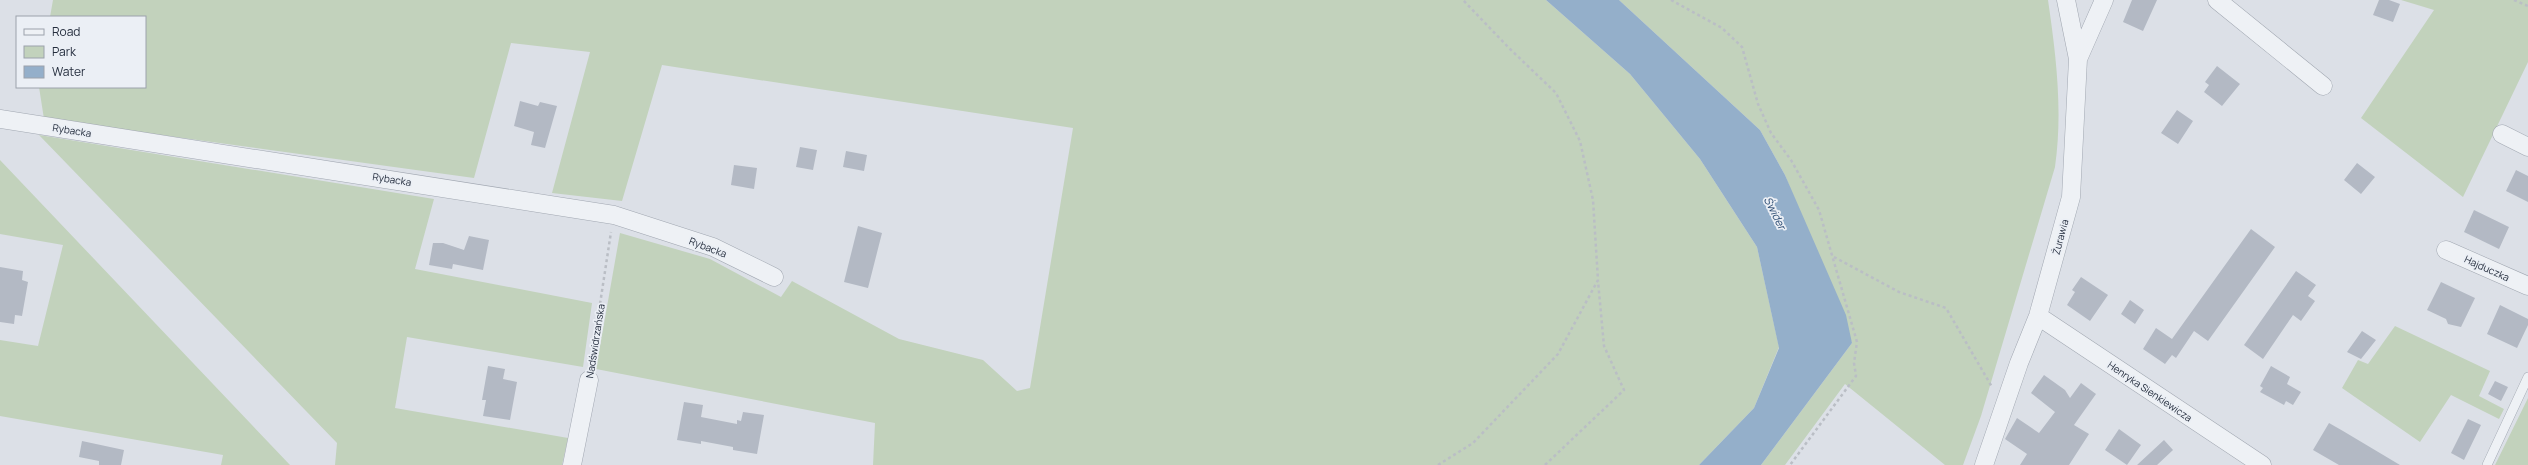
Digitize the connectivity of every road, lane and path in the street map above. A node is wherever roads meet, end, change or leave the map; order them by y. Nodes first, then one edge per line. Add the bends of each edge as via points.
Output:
1 (1463, 0) edge
2 (1671, 0) edge
3 (2066, 0) edge
4 (2104, 0) edge
5 (2217, 0) edge
6 (2514, 0) edge
7 (2528, 6) edge
8 (2078, 58) junction
9 (2323, 86) dead end
10 (0, 119) edge
11 (2502, 134) dead end
12 (2528, 147) edge
13 (614, 216) junction
14 (2446, 250) dead end
15 (1834, 257) junction
16 (774, 277) dead end
17 (1598, 280) junction
18 (2528, 286) edge
19 (2038, 316) junction
20 (2528, 377) edge
21 (589, 380) joint
22 (2003, 406) junction
23 (572, 465) edge
24 (1438, 465) edge
25 (1544, 465) edge
26 (1790, 465) edge
27 (1984, 465) edge
28 (2262, 465) edge
29 (2487, 465) edge

1 - 17 path via 1556,93 1580,141 1592,200
2 - 15 path via 1722,28 1742,47 1758,104 1771,134 1791,160 1819,210
3 - 8 street, Żurawia
4 - 8 street
5 - 9 street
6 - 7 path
8 - 19 street, Żurawia via 2071,196
10 - 13 street, Rybacka
11 - 12 street
13 - 16 street, Rybacka via 713,247
13 - 21 path, Nadświdrzańska
14 - 18 street, Hajduczka
15 - 22 path via 1899,292 1946,308
15 - 26 path via 1858,342 1854,363 1856,376
17 - 24 path via 1558,354 1473,442
17 - 25 path via 1604,346 1624,390
19 - 22 street, Żurawia
19 - 28 street, Henryka Sienkiewicza
20 - 29 lane
21 - 23 street, Nadświdrzańska
22 - 27 street, Żurawia

